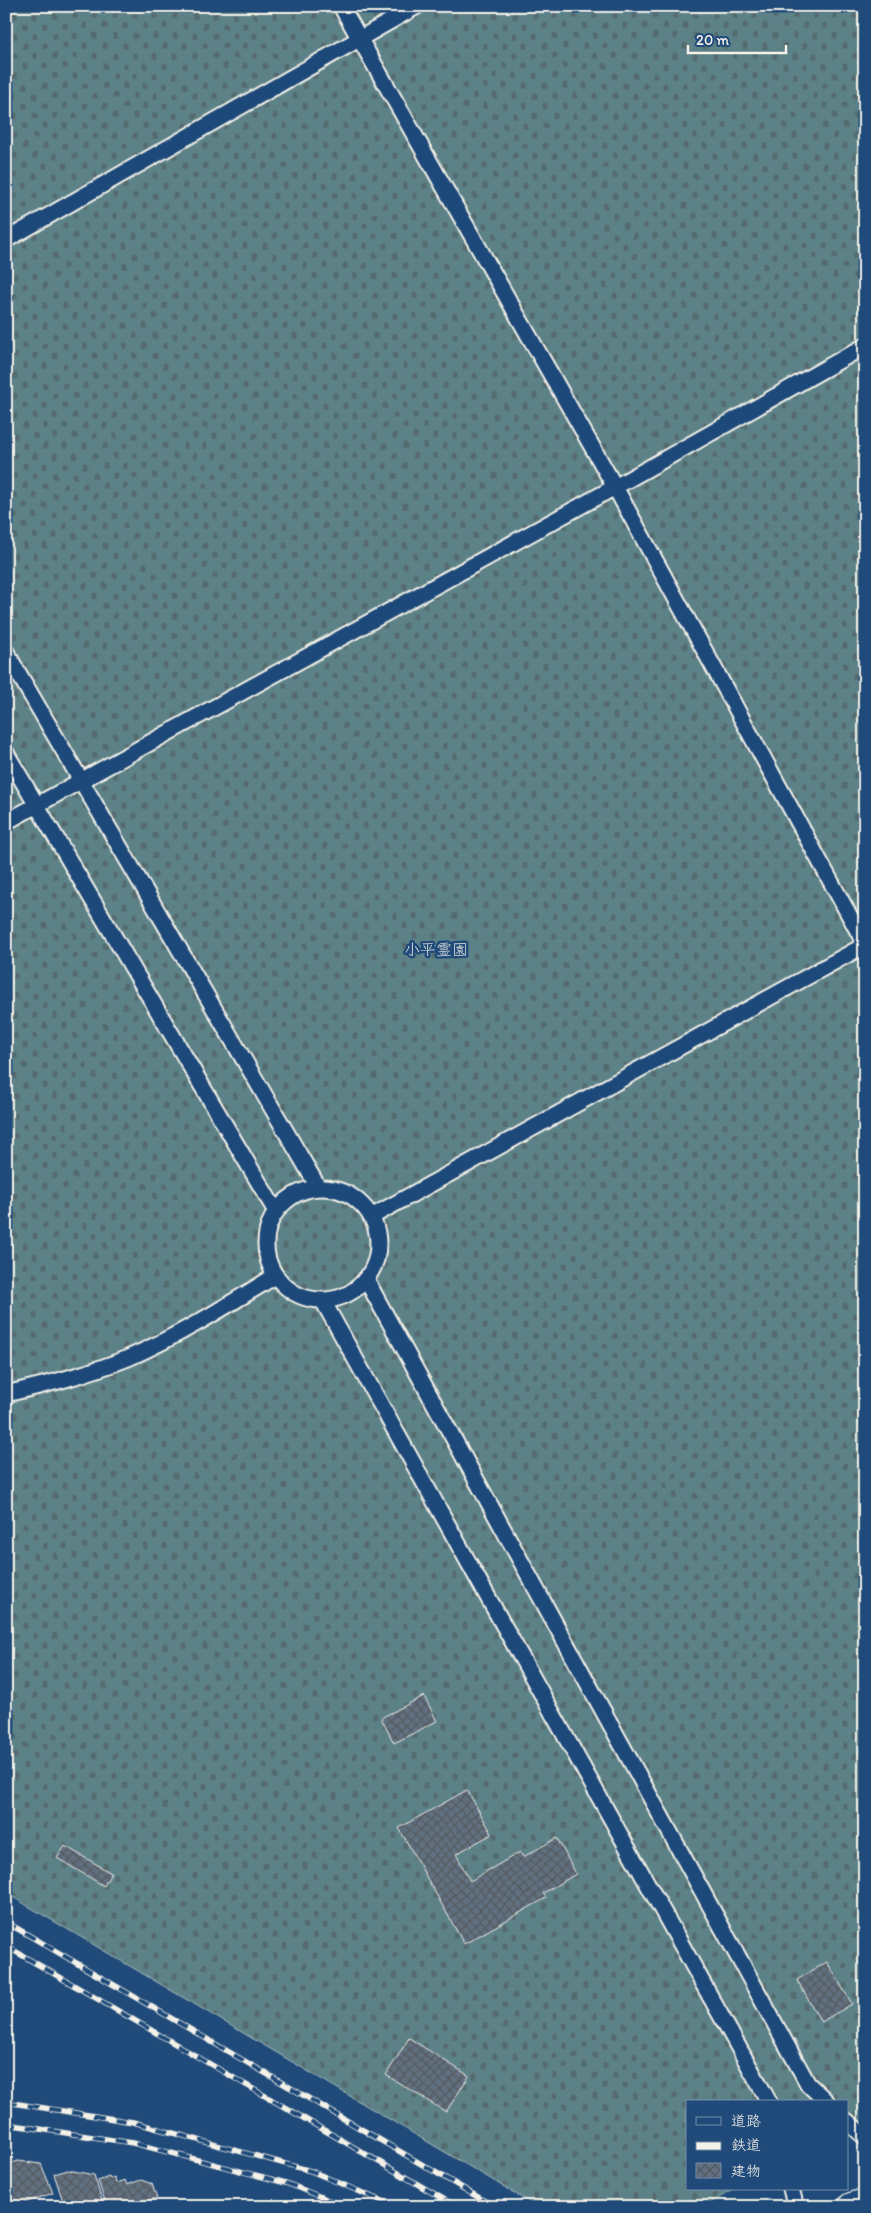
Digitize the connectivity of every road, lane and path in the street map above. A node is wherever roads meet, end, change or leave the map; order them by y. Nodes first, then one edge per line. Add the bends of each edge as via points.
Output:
1 (340, 6) edge
2 (417, 6) edge
3 (359, 39) junction
4 (6, 240) edge
5 (865, 346) edge
6 (615, 487) junction
7 (6, 652) edge
8 (6, 753) edge
9 (79, 781) junction
10 (36, 805) junction
11 (6, 822) edge
12 (865, 945) edge
13 (317, 1185) junction
14 (275, 1210) junction
15 (371, 1217) junction
16 (275, 1276) junction
17 (367, 1281) junction
18 (323, 1301) junction
19 (6, 1394) edge
20 (768, 2100) edge
21 (825, 2100) edge
22 (848, 2122) edge
23 (865, 2137) edge
24 (792, 2190) edge
25 (865, 2203) edge
26 (796, 2207) edge
27 (852, 2207) edge

1 - 3 lane
2 - 3 lane
3 - 4 lane
3 - 6 lane
5 - 6 lane
6 - 9 lane
6 - 12 lane
7 - 9 lane
8 - 10 lane
9 - 10 lane
9 - 13 lane
10 - 11 lane
10 - 14 lane
12 - 15 lane
13 - 14 lane via 295,1195
13 - 15 lane via 342,1189 361,1202
14 - 16 lane via 266,1233 268,1260
15 - 17 lane via 377,1233 377,1259
16 - 18 lane via 296,1294
16 - 19 lane via 128,1358 74,1378
17 - 18 lane via 349,1295
17 - 21 lane via 808,2084
18 - 20 lane
22 - 23 lane
24 - 26 lane
25 - 27 street

